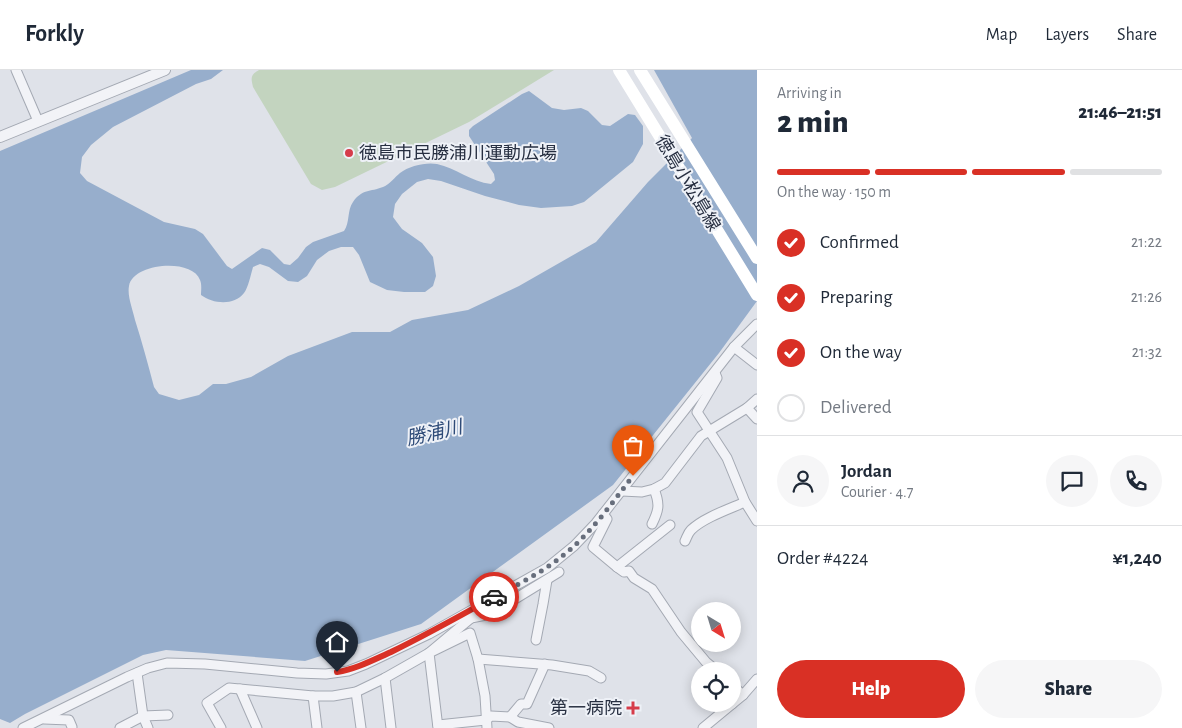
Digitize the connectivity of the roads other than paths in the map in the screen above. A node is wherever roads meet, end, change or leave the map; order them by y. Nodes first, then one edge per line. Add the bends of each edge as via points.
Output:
1 (16, 70) edge
2 (165, 70) edge
3 (619, 70) edge
4 (640, 70) edge
5 (38, 121) junction
6 (0, 137) edge
7 (757, 258) edge
8 (757, 295) edge
9 (757, 324) edge
10 (734, 348) junction
11 (757, 366) edge
12 (715, 372) junction
13 (757, 399) edge
14 (747, 408) junction
15 (757, 419) edge
16 (710, 431) junction
17 (654, 489) junction
18 (622, 491) junction
19 (745, 502) junction
20 (604, 514) junction
21 (757, 520) edge
22 (652, 524) dead end
23 (668, 531) dead end
24 (685, 541) dead end
25 (618, 567) junction
26 (559, 572) dead end
27 (547, 580) junction
28 (482, 604) junction
29 (471, 618) junction
30 (536, 640) dead end
31 (429, 654) junction
32 (478, 659) junction
33 (706, 662) edge
34 (545, 664) junction
35 (137, 673) junction
36 (385, 678) junction
37 (600, 678) dead end
38 (757, 679) edge
39 (240, 689) junction
40 (356, 692) junction
41 (743, 695) edge
42 (313, 696) junction
43 (722, 712) edge
44 (168, 715) dead end
45 (143, 716) junction
46 (510, 716) junction
47 (42, 719) junction
48 (487, 724) edge
49 (518, 725) edge
50 (72, 727) dead end
51 (438, 727) edge
52 (23, 728) edge
53 (120, 728) edge
54 (148, 728) edge
55 (221, 728) edge
56 (257, 728) edge
57 (317, 728) edge
58 (361, 728) edge
59 (391, 728) edge
60 (549, 728) edge
61 (703, 728) edge

1 - 5 street
2 - 5 street
3 - 8 main road, 徳島小松島線
4 - 7 main road, 徳島小松島線
5 - 6 street
9 - 10 street
10 - 11 street
10 - 12 street
12 - 16 street via 717,378 697,412
12 - 18 street
13 - 14 street
14 - 15 street
14 - 16 street
16 - 17 street via 701,436 665,483
16 - 19 street via 727,458
17 - 18 street
17 - 22 street via 659,506
18 - 20 street
19 - 21 street
19 - 24 street via 693,528
20 - 25 street via 607,519 593,547
20 - 28 street via 574,546 547,568
23 - 25 street
25 - 33 street via 624,572 629,570 634,578 652,589
26 - 27 street
27 - 29 street via 486,615
27 - 30 street
28 - 29 street
28 - 35 street via 429,634 348,671 307,674 167,663
29 - 31 street
31 - 32 street via 470,634
31 - 36 street
31 - 51 street
32 - 34 street
32 - 48 street
34 - 37 street via 589,672
34 - 46 street via 527,704 521,704
35 - 45 street
35 - 47 street
36 - 40 street
36 - 59 street
38 - 41 street
39 - 42 street
39 - 55 street via 229,688 207,703
39 - 56 street
40 - 42 street
40 - 58 street
42 - 57 street
43 - 61 street
44 - 45 street
45 - 53 street
45 - 54 street
46 - 48 street via 491,716
46 - 49 street
47 - 50 street via 69,720
47 - 52 street
48 - 51 street
49 - 60 street

